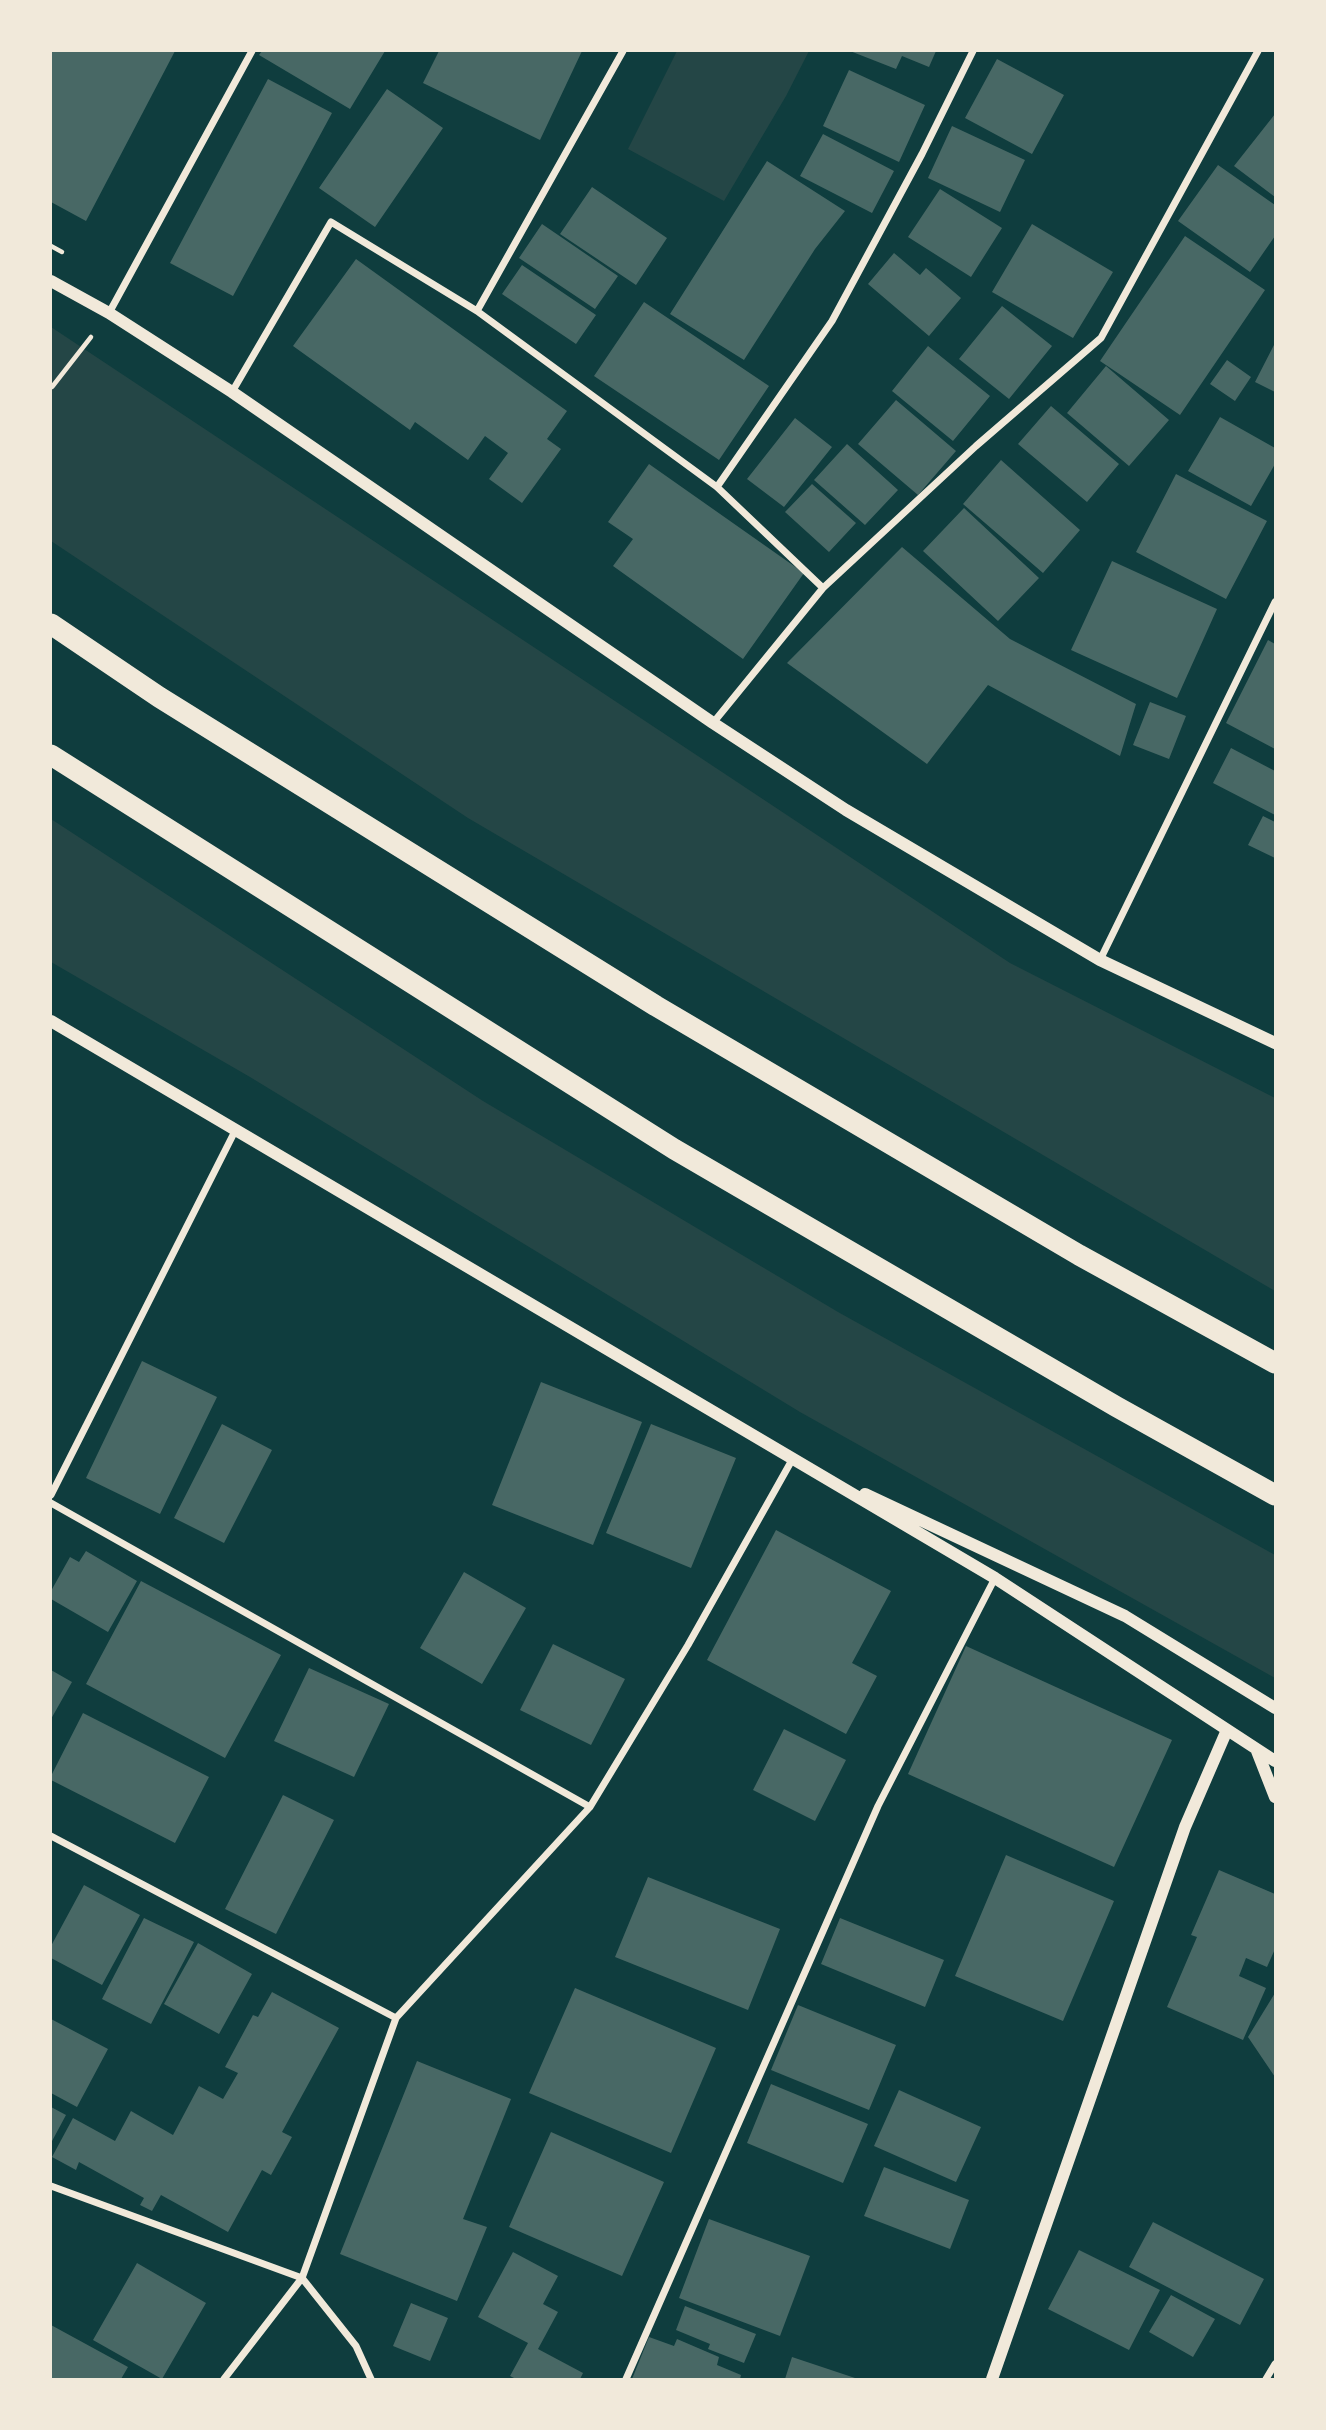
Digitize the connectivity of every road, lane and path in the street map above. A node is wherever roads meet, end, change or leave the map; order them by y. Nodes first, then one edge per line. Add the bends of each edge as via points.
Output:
1 (252, 51) edge
2 (623, 51) edge
3 (973, 51) edge
4 (1258, 51) edge
5 (51, 281) edge
6 (477, 311) junction
7 (109, 313) junction
8 (51, 386) edge
9 (232, 393) junction
10 (717, 487) junction
11 (823, 588) junction
12 (1275, 602) edge
13 (51, 624) edge
14 (713, 723) junction
15 (51, 755) edge
16 (1100, 960) junction
17 (51, 1021) edge
18 (1275, 1043) edge
19 (236, 1129) junction
20 (1275, 1363) edge
21 (792, 1460) junction
22 (51, 1495) edge
23 (1275, 1495) edge
24 (51, 1503) edge
25 (995, 1578) junction
26 (1275, 1708) edge
27 (1227, 1730) junction
28 (1257, 1751) junction
29 (1275, 1762) edge
30 (1274, 1788) edge
31 (590, 1807) junction
32 (51, 1836) edge
33 (396, 2018) junction
34 (51, 2186) edge
35 (302, 2278) junction
36 (1275, 2364) edge
37 (224, 2379) edge
38 (371, 2379) edge
39 (626, 2379) edge
40 (992, 2379) edge
41 (1266, 2379) edge

1 - 7 street
2 - 6 street
3 - 10 street via 832,321
4 - 11 street via 1101,338
5 - 7 street
6 - 9 street via 331,222
6 - 10 street
7 - 8 path
7 - 9 street
9 - 14 street
10 - 11 street
11 - 14 street
12 - 16 street
13 - 20 highway via 159,697 656,1006 1079,1255
14 - 16 street via 846,810
15 - 23 highway via 674,1149
16 - 18 street
17 - 19 street
19 - 21 street
19 - 22 street
21 - 25 street
21 - 26 street via 1125,1616
21 - 31 street
24 - 31 street
25 - 27 street
25 - 39 street via 878,1806
27 - 28 street
27 - 40 street via 1185,1827
28 - 29 street
28 - 30 street
31 - 33 street
32 - 33 street
33 - 35 street
34 - 35 street
35 - 37 street
35 - 38 street via 356,2346
36 - 41 street

